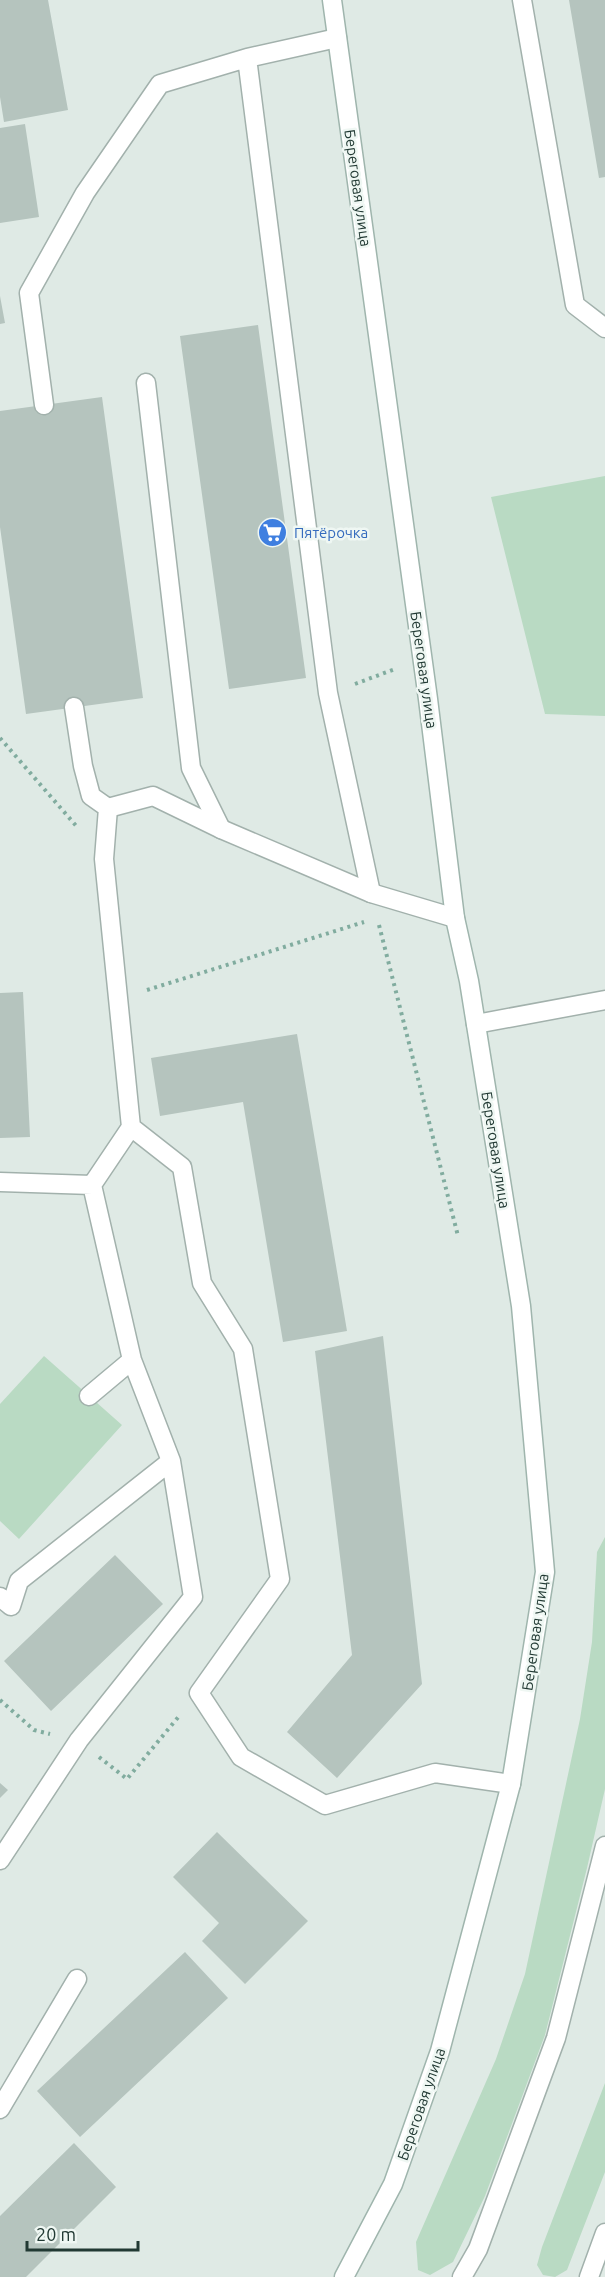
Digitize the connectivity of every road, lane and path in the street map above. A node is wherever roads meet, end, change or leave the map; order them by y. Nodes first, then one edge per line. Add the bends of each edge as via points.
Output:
1 (332, 0) edge
2 (522, 0) edge
3 (338, 38) junction
4 (247, 58) junction
5 (605, 328) edge
6 (146, 383) dead end
7 (44, 405) dead end
8 (74, 707) dead end
9 (0, 738) edge
10 (108, 808) junction
11 (221, 829) junction
12 (104, 859) junction
13 (371, 893) junction
14 (377, 918) junction
15 (455, 918) junction
16 (144, 981) dead end
17 (605, 1000) edge
18 (476, 1024) junction
19 (131, 1127) junction
20 (0, 1182) edge
21 (92, 1185) junction
22 (458, 1236) dead end
23 (132, 1360) junction
24 (88, 1396) dead end
25 (171, 1461) junction
26 (0, 1597) edge
27 (199, 1693) junction
28 (0, 1700) edge
29 (34, 1730) dead end
30 (127, 1779) dead end
31 (511, 1784) junction
32 (605, 1846) edge
33 (0, 1860) edge
34 (77, 1979) dead end
35 (0, 2109) edge
36 (605, 2233) edge
37 (602, 2253) edge
38 (344, 2277) edge
39 (462, 2277) edge
40 (589, 2277) edge

1 - 3 main road, Береговая улица
2 - 5 main road via 575,305
3 - 4 main road
3 - 15 main road, Береговая улица
4 - 7 main road via 160,84 85,193 29,293
4 - 13 main road via 328,693
6 - 11 main road via 191,768
8 - 10 main road via 91,796
9 - 12 path
10 - 11 main road via 153,796
10 - 12 main road
11 - 13 main road
12 - 19 main road
13 - 14 path
13 - 15 main road
14 - 16 path via 148,992
14 - 22 path
15 - 18 main road, Береговая улица
17 - 18 main road
18 - 31 main road, Береговая улица via 521,1306 545,1572
19 - 21 main road
19 - 27 main road via 182,1167 202,1283 243,1349 280,1579
20 - 21 main road
21 - 23 main road
23 - 24 main road
23 - 25 main road
25 - 26 main road via 19,1581 11,1606
25 - 33 main road via 193,1596 79,1740
27 - 30 path
27 - 31 main road via 241,1756 325,1805 435,1773
28 - 29 path
31 - 38 main road, Береговая улица via 440,2051 393,2184
32 - 39 main road via 556,2038 478,2249
34 - 35 main road
36 - 37 main road
37 - 40 main road

